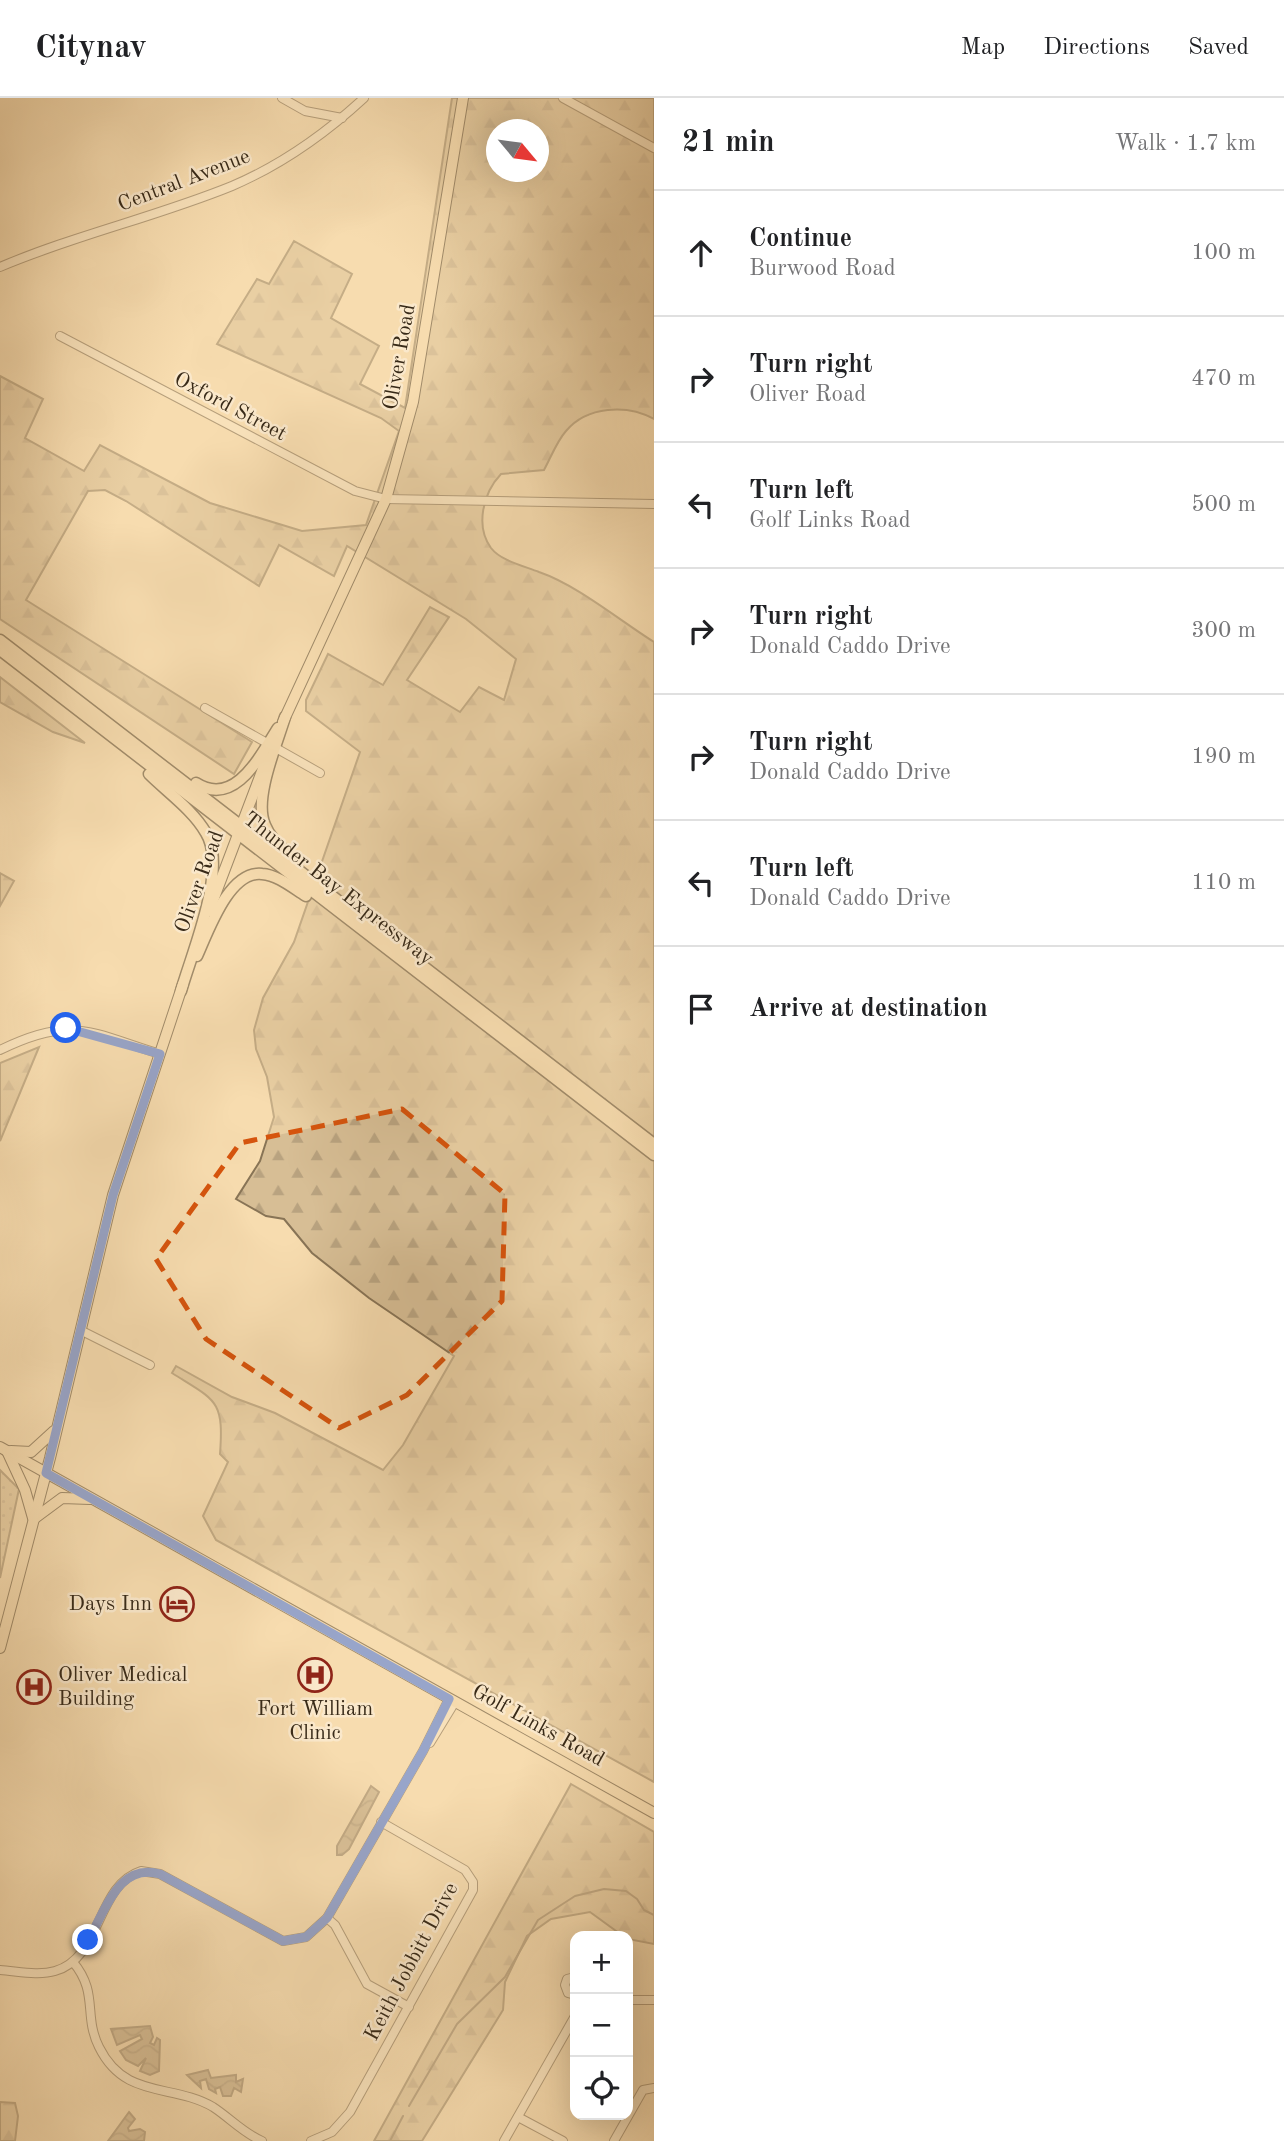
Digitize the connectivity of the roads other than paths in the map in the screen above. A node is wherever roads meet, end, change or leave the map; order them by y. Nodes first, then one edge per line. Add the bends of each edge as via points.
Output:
1 (282, 98) edge
2 (364, 98) edge
3 (463, 98) edge
4 (563, 98) edge
5 (342, 118) junction
6 (654, 148) edge
7 (0, 267) edge
8 (60, 336) dead end
9 (386, 499) junction
10 (654, 504) edge
11 (0, 640) edge
12 (0, 650) edge
13 (205, 709) dead end
14 (285, 717) joint
15 (118, 730) junction
16 (116, 743) junction
17 (272, 745) junction
18 (320, 773) dead end
19 (239, 830) junction
20 (353, 910) junction
21 (351, 923) junction
22 (181, 991) junction
23 (0, 1050) edge
24 (160, 1054) junction
25 (654, 1144) edge
26 (654, 1155) edge
27 (80, 1330) junction
28 (150, 1365) dead end
29 (57, 1427) junction
30 (3, 1449) edge
31 (46, 1473) junction
32 (94, 1500) junction
33 (34, 1520) junction
34 (0, 1648) edge
35 (452, 1701) junction
36 (654, 1813) edge
37 (381, 1822) junction
38 (327, 1918) junction
39 (73, 1962) junction
40 (0, 1970) edge
41 (570, 1978) edge
42 (570, 1994) edge
43 (633, 2000) edge
44 (654, 2000) edge
45 (409, 2007) junction
46 (570, 2025) edge
47 (654, 2088) edge
48 (518, 2117) junction
49 (262, 2141) edge
50 (311, 2141) edge
51 (504, 2141) edge
52 (563, 2141) edge
53 (614, 2141) edge

1 - 5 street via 305,111
2 - 5 street, Central Avenue
3 - 9 main road, Oliver Road via 414,402
4 - 6 street
5 - 7 street, Central Avenue via 275,164 232,186
8 - 9 street, Oxford Street via 326,477
9 - 10 street, Oxford Street
9 - 14 main road, Oliver Road
11 - 15 highway, Thunder Bay Expressway
12 - 16 highway, Thunder Bay Expressway
13 - 17 street
14 - 17 highway
15 - 17 highway via 200,786 217,791 232,788
15 - 19 highway, Thunder Bay Expressway
16 - 19 highway, Thunder Bay Expressway
16 - 22 highway via 197,821 213,849 208,898
17 - 18 street
17 - 19 main road, Oliver Road
17 - 20 highway via 262,800 264,823 271,837
19 - 20 highway, Thunder Bay Expressway
19 - 21 highway, Thunder Bay Expressway
19 - 22 main road, Oliver Road
20 - 25 highway, Thunder Bay Expressway
21 - 22 highway via 280,880 251,874 229,892
21 - 26 highway, Thunder Bay Expressway
22 - 24 main road, Oliver Road
23 - 24 street via 28,1036 66,1028
24 - 27 main road, Oliver Road via 113,1195
27 - 28 street
27 - 29 main road, Oliver Road
29 - 30 main road via 31,1452
29 - 31 main road, Oliver Road
30 - 31 main road, Golf Links Road
30 - 33 main road via 25,1490
31 - 32 main road, Golf Links Road
31 - 33 main road, Oliver Road
32 - 33 main road via 62,1498
32 - 35 main road, Golf Links Road
33 - 34 main road, Oliver Road
35 - 36 main road, Golf Links Road
35 - 37 street
37 - 38 street
37 - 45 street, Keith Jobbitt Drive via 465,1870 473,1882 471,1896
38 - 39 street via 306,1937 283,1941 160,1874 141,1871 120,1884
38 - 45 street via 367,1984
39 - 40 street via 45,1973
39 - 49 street via 86,1979 94,2036 119,2073 143,2088 209,2105
41 - 42 street via 565,1985
43 - 44 street
45 - 50 street, Keith Jobbitt Drive via 351,2112 332,2132
46 - 48 street
47 - 53 street via 643,2090
48 - 51 street
48 - 52 street

